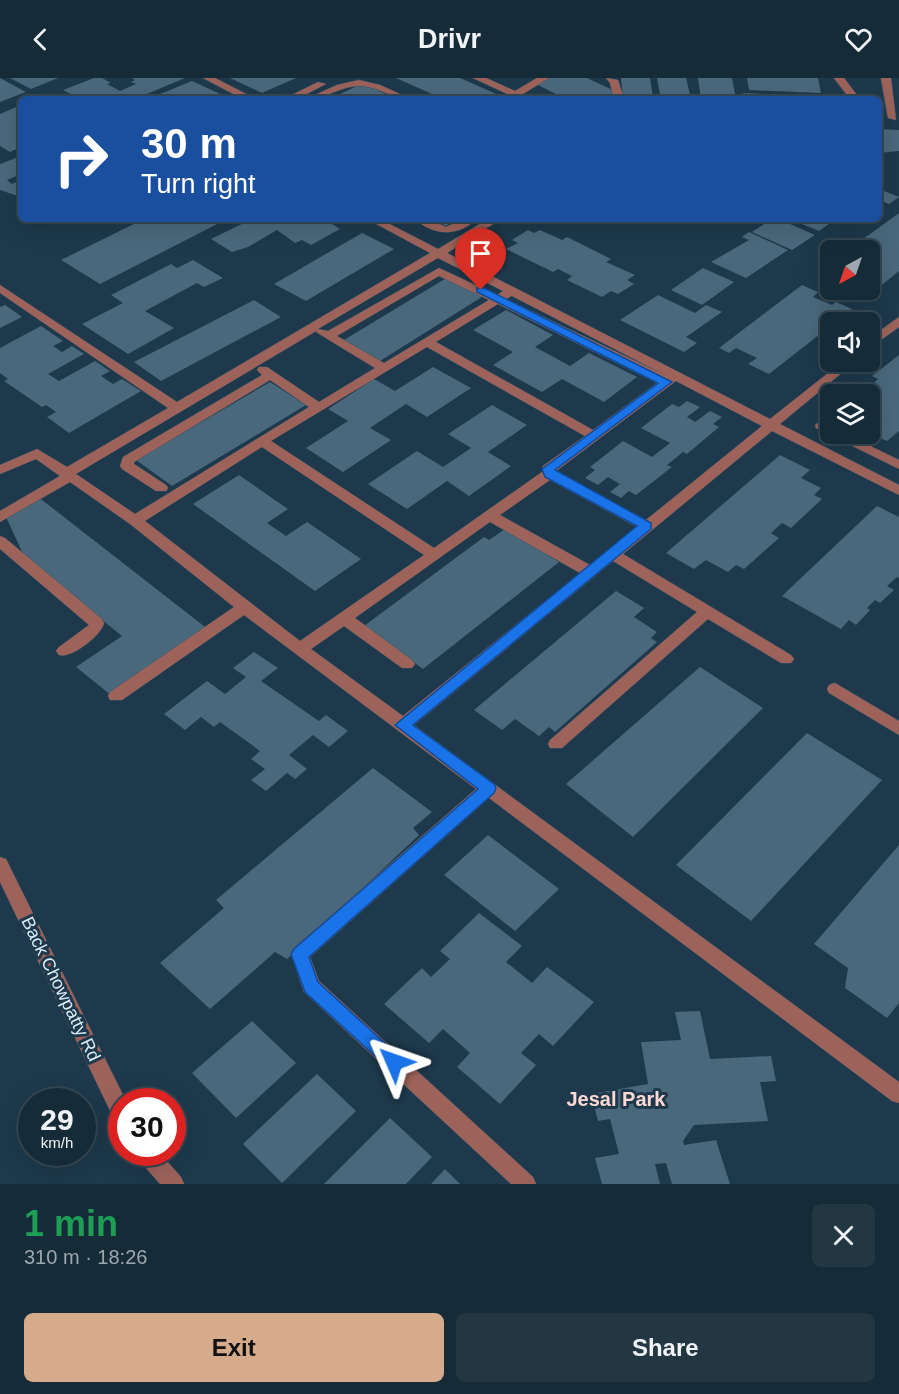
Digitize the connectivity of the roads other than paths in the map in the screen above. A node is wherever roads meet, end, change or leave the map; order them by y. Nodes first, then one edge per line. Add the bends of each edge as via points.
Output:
1 (208, 78) edge
2 (335, 78) edge
3 (478, 78) edge
4 (544, 78) edge
5 (611, 78) edge
6 (839, 78) edge
7 (886, 78) edge
8 (516, 94) junction
9 (245, 96) edge
10 (296, 96) edge
11 (318, 96) edge
12 (400, 96) edge
13 (520, 96) edge
14 (617, 96) edge
15 (853, 96) edge
16 (896, 118) edge
17 (378, 222) edge
18 (426, 222) edge
19 (466, 222) edge
20 (491, 222) edge
21 (439, 254) junction
22 (0, 288) edge
23 (512, 291) junction
24 (499, 299) junction
25 (899, 321) edge
26 (314, 327) junction
27 (328, 336) junction
28 (880, 336) edge
29 (427, 342) junction
30 (253, 364) junction
31 (384, 368) junction
32 (837, 372) edge
33 (270, 375) junction
34 (671, 378) junction
35 (318, 407) junction
36 (177, 408) junction
37 (771, 425) junction
38 (595, 436) junction
39 (262, 441) junction
40 (859, 444) edge
41 (898, 462) edge
42 (0, 470) edge
43 (549, 474) junction
44 (67, 475) junction
45 (161, 488) dead end
46 (899, 491) edge
47 (489, 514) junction
48 (0, 516) edge
49 (135, 521) junction
50 (646, 526) junction
51 (0, 541) edge
52 (612, 554) junction
53 (435, 555) junction
54 (590, 572) junction
55 (244, 607) junction
56 (708, 611) junction
57 (344, 618) junction
58 (300, 649) junction
59 (64, 651) dead end
60 (786, 659) dead end
61 (407, 664) dead end
62 (835, 689) dead end
63 (116, 696) dead end
64 (403, 725) junction
65 (899, 729) edge
66 (556, 744) dead end
67 (489, 788) junction
68 (0, 864) edge
69 (109, 1088) edge
70 (899, 1094) edge
71 (157, 1166) edge
72 (174, 1184) edge
73 (526, 1184) edge

1 - 9 street
2 - 10 street
3 - 8 street
4 - 8 street
5 - 14 street
6 - 15 street
7 - 16 street
8 - 13 street
11 - 12 street via 357,79 368,80
17 - 21 street
18 - 19 street via 452,231
20 - 21 street
21 - 23 street
21 - 26 street
22 - 36 street
23 - 24 street
23 - 34 street
24 - 27 street via 439,271
24 - 29 street
24 - 34 street
25 - 28 street
26 - 27 street
26 - 30 street
27 - 31 street
29 - 31 street
29 - 38 street
30 - 33 street
30 - 36 street
31 - 35 street
32 - 37 street
33 - 35 street
33 - 45 street via 128,460 127,466
34 - 37 street
34 - 38 street
35 - 39 street
36 - 44 street
37 - 46 street
37 - 50 street
38 - 43 street via 548,469
39 - 49 street
39 - 53 street
40 - 41 street
42 - 44 street via 37,453
43 - 47 street
43 - 50 street
44 - 48 street
44 - 49 street
47 - 53 street
47 - 54 street
49 - 55 street
50 - 52 street
51 - 59 street via 97,623 96,629
52 - 54 street
52 - 56 street
53 - 57 street
54 - 64 street
55 - 58 street
55 - 63 street
56 - 60 street
56 - 66 street
57 - 58 street
57 - 61 street
58 - 64 street
62 - 65 street
64 - 67 street
67 - 70 street
67 - 73 street via 300,954 311,987
68 - 69 street, Back Chowpatty Rd
71 - 72 street

